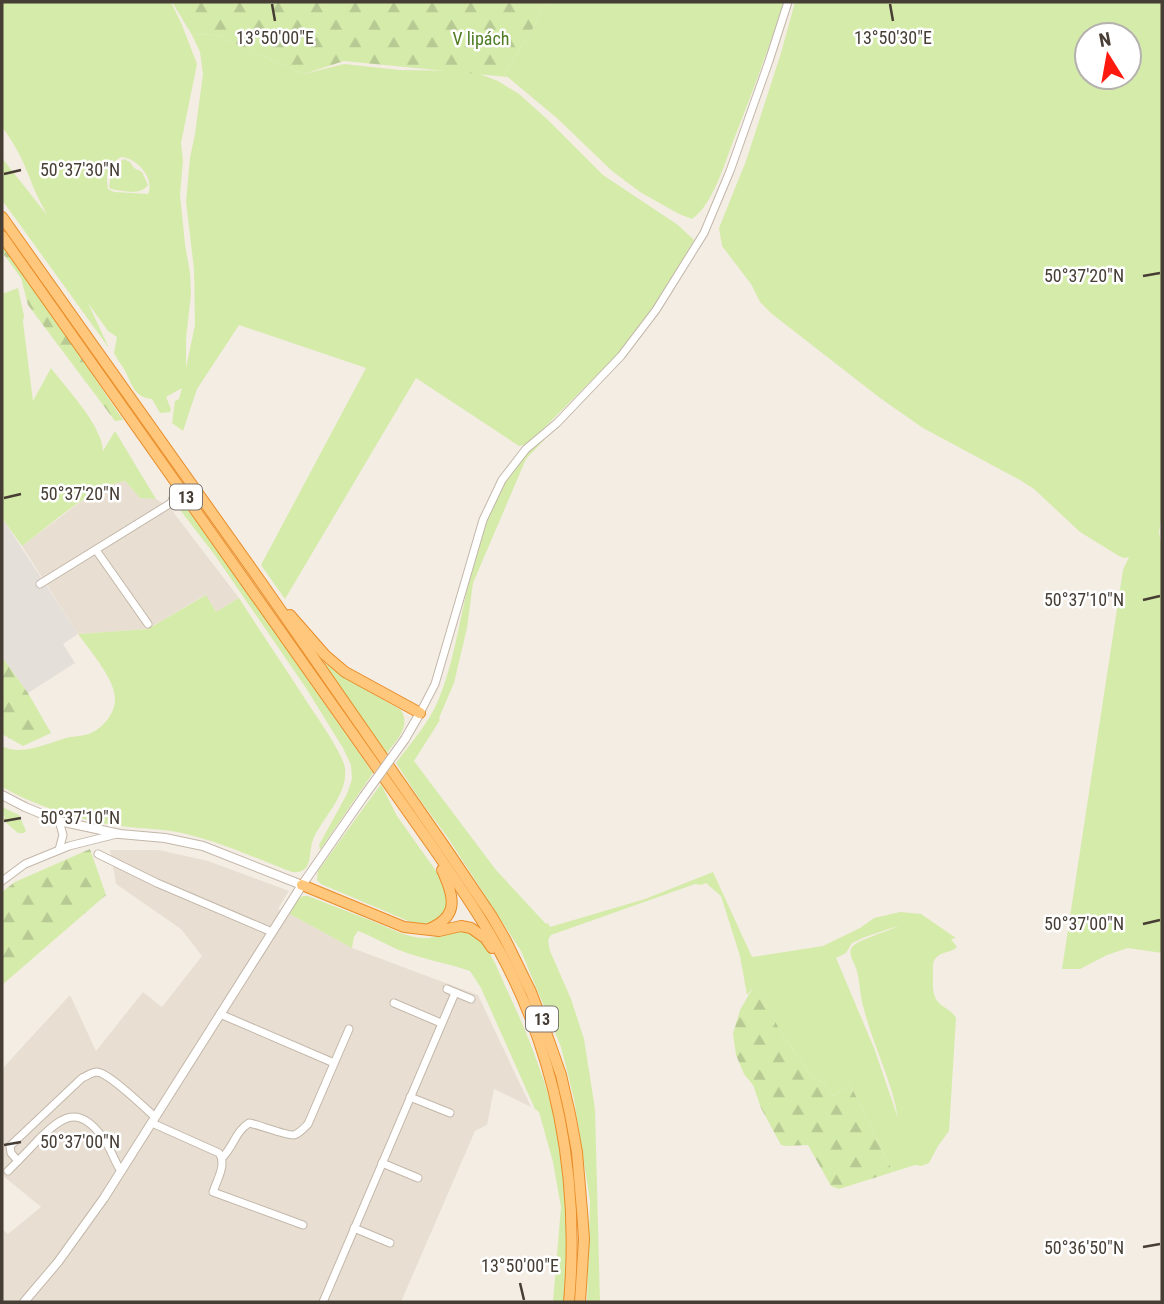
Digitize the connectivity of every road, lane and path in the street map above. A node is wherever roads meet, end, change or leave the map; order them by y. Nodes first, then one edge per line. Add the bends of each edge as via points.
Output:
1 (788, 2) edge
2 (2, 217) edge
3 (2, 236) edge
4 (178, 486) junction
5 (96, 550) junction
6 (261, 582) junction
7 (40, 584) dead end
8 (148, 624) dead end
9 (420, 713) junction
10 (389, 785) junction
11 (2, 795) edge
12 (59, 821) junction
13 (120, 834) junction
14 (59, 850) junction
15 (98, 855) dead end
16 (2, 881) edge
17 (302, 885) junction
18 (424, 931) junction
19 (272, 932) junction
20 (471, 999) dead end
21 (394, 1003) dead end
22 (220, 1014) junction
23 (442, 1023) junction
24 (349, 1029) dead end
25 (334, 1063) junction
26 (550, 1078) junction
27 (410, 1097) junction
28 (450, 1113) dead end
29 (154, 1120) junction
30 (222, 1158) junction
31 (18, 1161) junction
32 (382, 1163) junction
33 (8, 1171) dead end
34 (121, 1171) junction
35 (418, 1178) dead end
36 (303, 1225) dead end
37 (354, 1228) junction
38 (390, 1243) dead end
39 (24, 1302) edge
40 (323, 1302) edge
41 (569, 1302) edge
42 (580, 1302) edge

1 - 9 street via 704,233 621,356 558,423 526,449 502,480 483,520 435,684
2 - 6 highway, 13
3 - 4 highway, 13
4 - 5 street via 171,503
4 - 10 highway, 13
5 - 7 street
5 - 8 street
6 - 9 highway via 345,672
6 - 42 highway, 13 via 491,915 531,992 561,1075 573,1127 583,1211
9 - 17 street, bridge
10 - 18 highway via 399,808 442,869 452,894 446,919
10 - 26 highway, 13 via 496,944 526,1006
11 - 12 street
12 - 13 street
12 - 14 street via 63,835
13 - 14 street
13 - 17 street via 203,846
14 - 16 street via 25,864
15 - 19 street
17 - 18 highway via 404,928
17 - 19 street
18 - 26 highway via 461,926 485,938
19 - 22 street
20 - 23 street via 451,991
21 - 23 street
22 - 25 street
22 - 29 street
23 - 27 street
24 - 25 street
25 - 30 street via 308,1124 300,1131 285,1134 249,1123
26 - 41 highway, 13 via 570,1184
27 - 28 street
27 - 32 street
29 - 30 street
29 - 31 street via 110,1078 93,1072 10,1146
29 - 34 street
30 - 36 street via 213,1192
31 - 33 street
31 - 34 street via 54,1124 76,1116 104,1139
32 - 35 street
32 - 37 street
34 - 39 street via 58,1262
37 - 38 street
37 - 40 street

